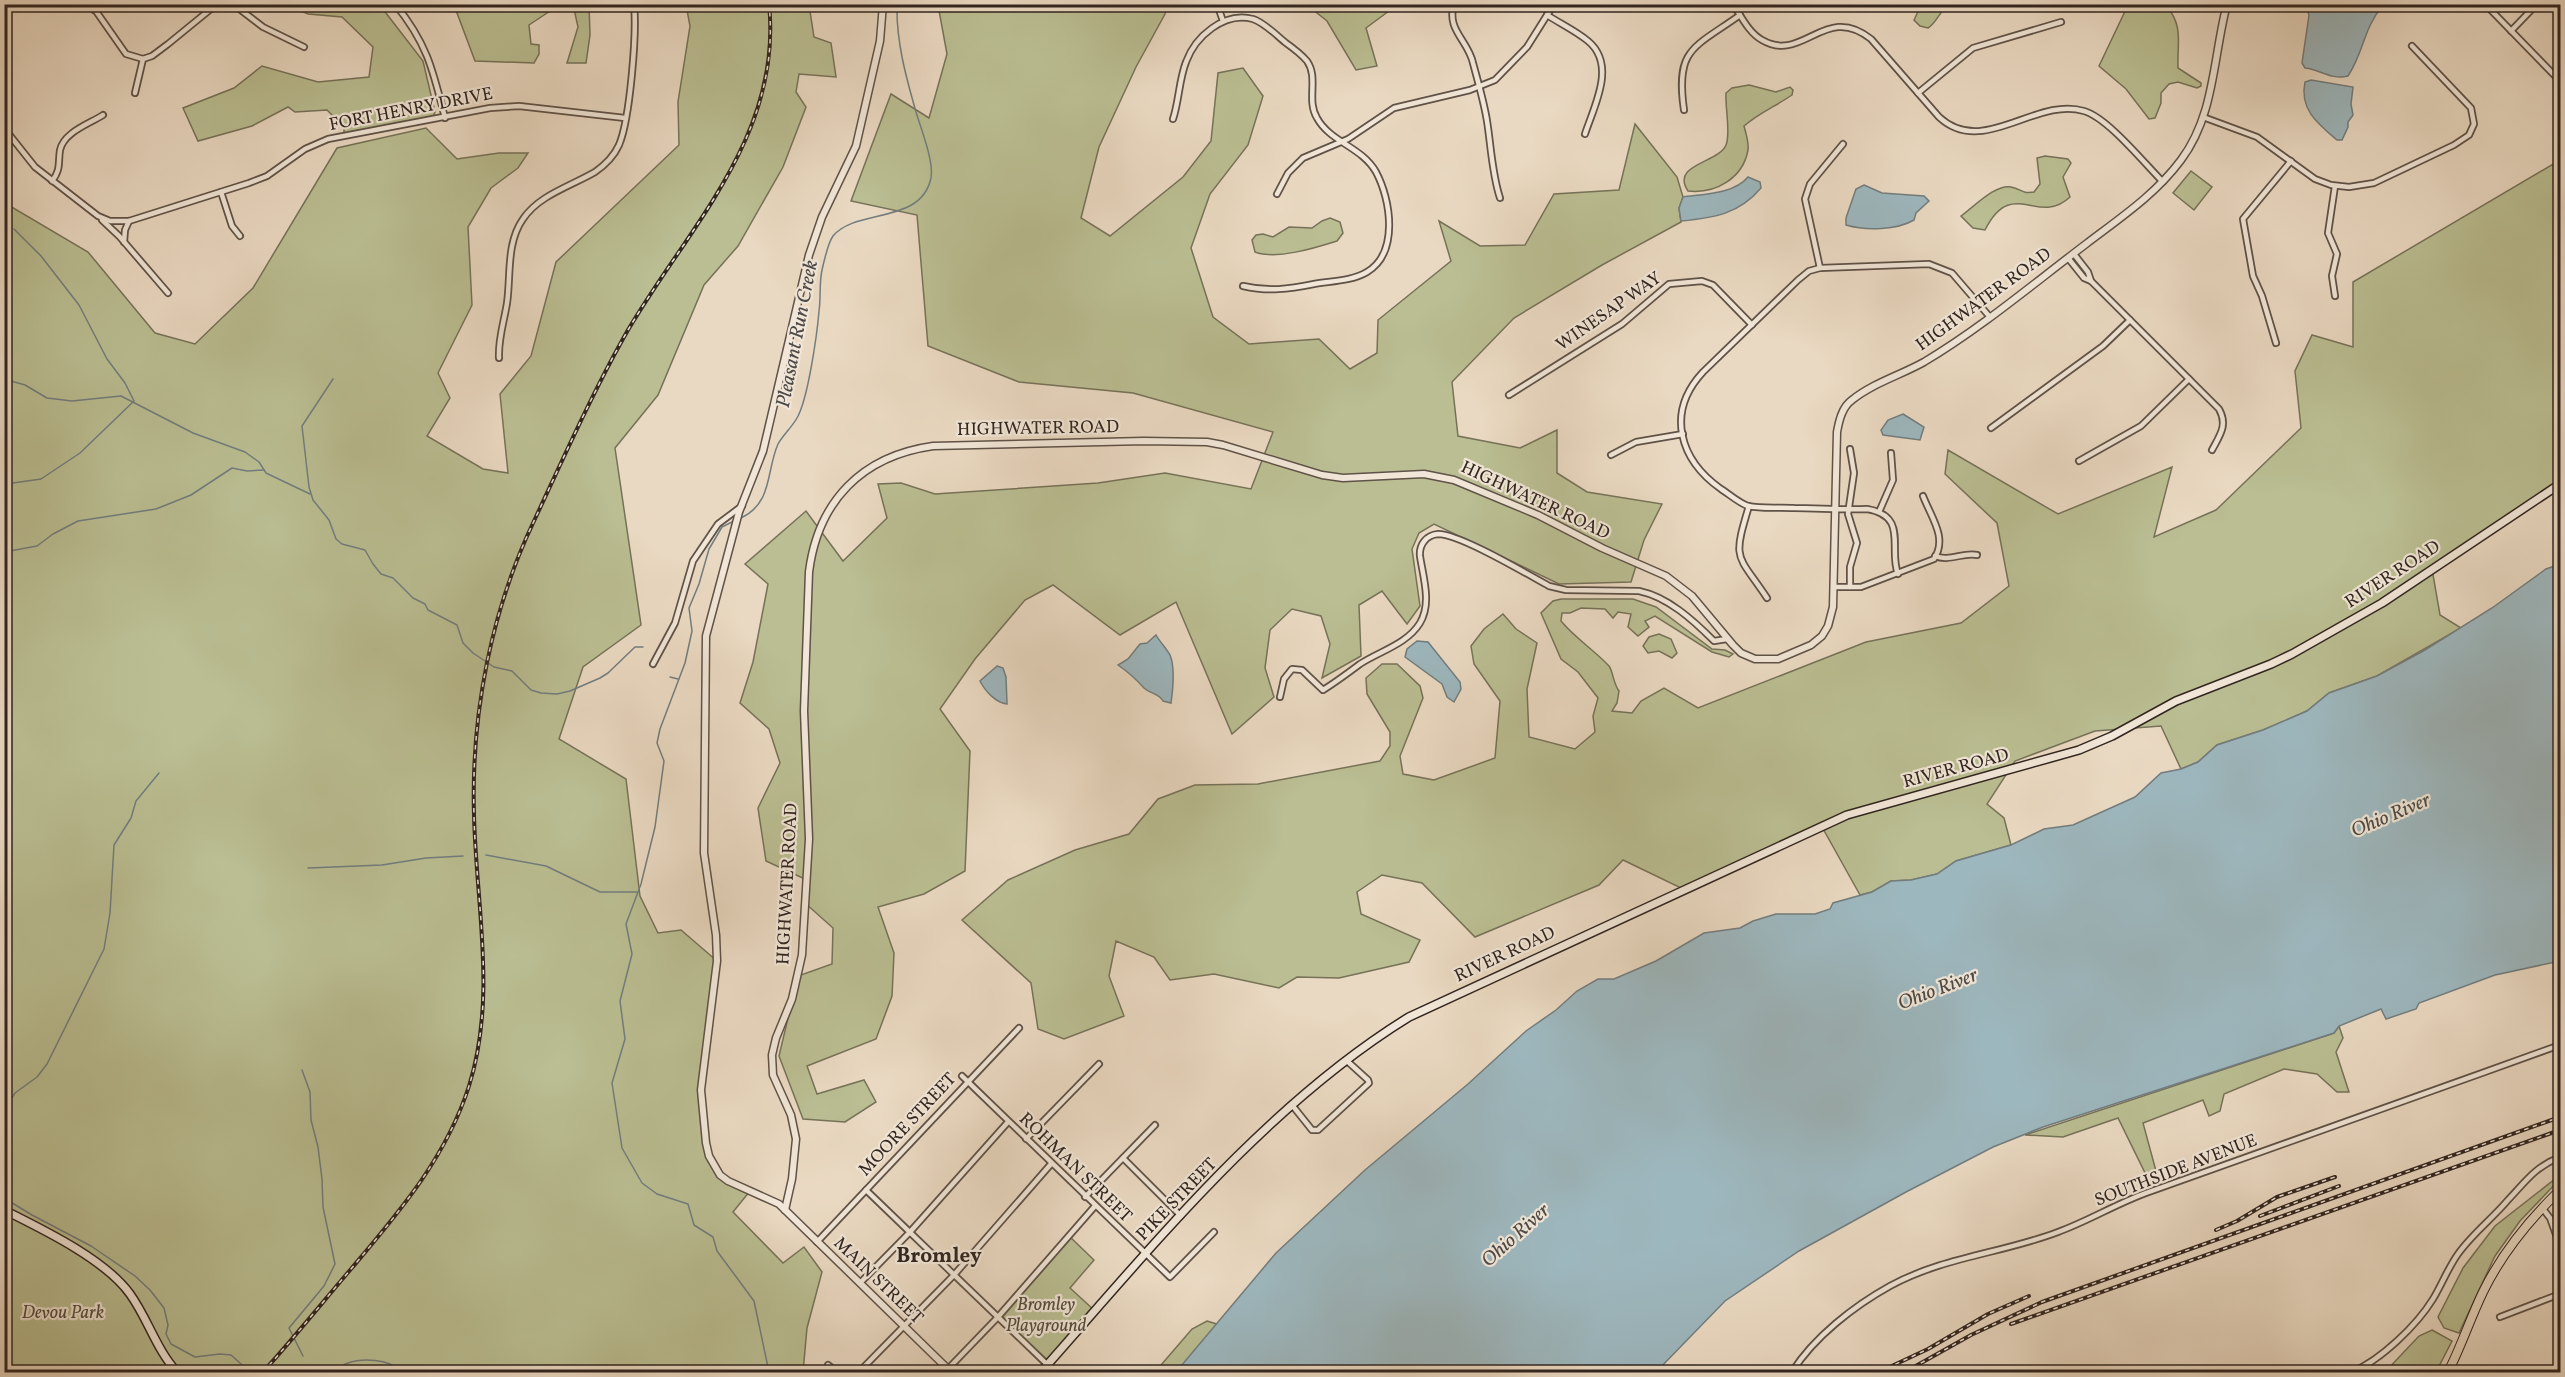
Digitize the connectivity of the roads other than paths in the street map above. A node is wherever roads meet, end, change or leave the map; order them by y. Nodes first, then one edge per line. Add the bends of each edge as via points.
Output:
1 (91, 4) edge
2 (102, 4) edge
3 (217, 4) edge
4 (233, 4) edge
5 (395, 4) edge
6 (634, 4) edge
7 (883, 4) edge
8 (1217, 4) edge
9 (1454, 4) edge
10 (1554, 4) edge
11 (1733, 4) edge
12 (2227, 4) edge
13 (2485, 4) edge
14 (2536, 4) edge
15 (94, 10) junction
16 (1547, 15) junction
17 (1740, 15) junction
18 (1223, 21) junction
19 (2061, 22) dead end
20 (2511, 31) junction
21 (2412, 46) dead end
22 (304, 47) dead end
23 (143, 59) junction
24 (2560, 81) edge
25 (1479, 87) junction
26 (135, 93) dead end
27 (1918, 93) junction
28 (1684, 110) dead end
29 (103, 116) dead end
30 (2203, 117) junction
31 (445, 118) junction
32 (625, 118) junction
33 (1173, 119) dead end
34 (4, 128) edge
35 (1585, 134) dead end
36 (1343, 141) junction
37 (1843, 144) dead end
38 (2291, 161) junction
39 (52, 181) junction
40 (2163, 182) junction
41 (2335, 186) junction
42 (221, 192) junction
43 (1276, 194) dead end
44 (1500, 198) dead end
45 (98, 216) junction
46 (129, 221) junction
47 (240, 236) dead end
48 (124, 242) junction
49 (2071, 256) junction
50 (1820, 268) junction
51 (1243, 286) dead end
52 (168, 293) dead end
53 (2335, 296) dead end
54 (1989, 316) junction
55 (2130, 320) junction
56 (1752, 325) junction
57 (2276, 343) dead end
58 (499, 358) dead end
59 (2189, 379) junction
60 (1509, 395) dead end
61 (1991, 428) dead end
62 (1683, 434) junction
63 (1850, 448) dead end
64 (2212, 450) dead end
65 (1891, 453) dead end
66 (1611, 455) dead end
67 (2079, 461) dead end
68 (2560, 484) edge
69 (1923, 496) dead end
70 (1749, 506) junction
71 (1836, 508) junction
72 (741, 509) junction
73 (1848, 509) junction
74 (1879, 512) junction
75 (1977, 555) dead end
76 (1935, 556) junction
77 (1898, 574) junction
78 (1834, 587) junction
79 (1850, 587) junction
80 (1767, 598) dead end
81 (1727, 639) junction
82 (652, 664) dead end
83 (1280, 697) dead end
84 (1018, 1028) dead end
85 (2560, 1045) edge
86 (1346, 1060) junction
87 (1099, 1064) dead end
88 (962, 1076) dead end
89 (967, 1082) junction
90 (1292, 1105) junction
91 (1008, 1122) junction
92 (1155, 1125) dead end
93 (1026, 1139) junction
94 (2560, 1157) edge
95 (1123, 1158) junction
96 (1051, 1164) junction
97 (866, 1190) junction
98 (2560, 1190) edge
99 (1085, 1197) junction
100 (1095, 1206) junction
101 (2543, 1209) junction
102 (4, 1210) edge
103 (785, 1210) junction
104 (1181, 1216) junction
105 (910, 1232) junction
106 (1214, 1233) dead end
107 (817, 1242) junction
108 (2560, 1246) edge
109 (1145, 1255) junction
110 (954, 1275) junction
111 (860, 1283) junction
112 (2560, 1294) edge
113 (998, 1317) junction
114 (2500, 1317) dead end
115 (904, 1326) junction
116 (828, 1365) dead end
117 (1047, 1365) junction
118 (948, 1371) edge
119 (177, 1372) edge
120 (837, 1372) edge
121 (859, 1372) edge
122 (1041, 1372) edge
123 (1055, 1372) edge
124 (1792, 1372) edge
125 (2352, 1372) edge
126 (2448, 1372) edge

1 - 15 street
2 - 15 street
3 - 23 street
4 - 22 street via 263,27
5 - 31 street via 426,50
6 - 32 street via 635,38
7 - 72 street, MAIN STREET via 880,41 856,146 818,226 763,451
8 - 18 street
9 - 25 street via 1454,30 1470,54
10 - 16 street
11 - 17 street
12 - 30 street, HIGHWATER ROAD
13 - 20 street
14 - 20 street
15 - 23 street via 126,54
16 - 25 street via 1521,56 1495,80
16 - 35 street via 1588,41 1600,58 1603,74
17 - 27 street via 1762,40 1779,46 1796,44 1828,28 1855,29 1871,39
17 - 28 street via 1687,57 1680,78
18 - 33 street via 1190,53
18 - 36 street via 1253,20 1301,55 1311,70 1311,102 1316,116
19 - 27 street via 1973,48
20 - 24 street
21 - 41 street via 2471,108 2474,124 2469,135 2374,183
23 - 26 street
25 - 36 street via 1394,108
25 - 44 street
27 - 40 street via 1947,124 1968,131 1982,131 2059,109 2084,111 2105,124
29 - 39 street via 67,138
30 - 38 street via 2257,137
30 - 40 street, HIGHWATER ROAD via 2190,146
31 - 32 street, FORT HENRY DRIVE via 519,106
31 - 42 street, FORT HENRY DRIVE via 320,142 267,176
32 - 58 street via 620,142 608,161 533,207 516,231
34 - 39 street, FORT HENRY DRIVE via 24,155
36 - 43 street via 1303,158
36 - 51 street via 1372,166 1382,187 1390,230 1383,255 1368,271 1353,277 1282,290
37 - 50 street via 1810,184 1805,199
38 - 41 street via 2315,179
38 - 57 street via 2243,219 2253,276
39 - 45 street, FORT HENRY DRIVE
40 - 49 street, HIGHWATER ROAD
41 - 53 street via 2328,233 2337,254 2332,276
42 - 46 street, FORT HENRY DRIVE
42 - 47 street via 232,226
45 - 46 street, FORT HENRY DRIVE via 115,222
45 - 48 street
46 - 48 street
48 - 52 street
49 - 54 street, HIGHWATER ROAD
49 - 55 street via 2084,278
50 - 54 street via 1938,266 1960,281
50 - 56 street via 1805,275
54 - 71 street, HIGHWATER ROAD via 1932,357 1848,403 1837,432
55 - 59 street
55 - 61 street via 2103,346
56 - 60 street, WINESAP WAY via 1713,285 1702,281 1669,284 1622,324
56 - 62 street via 1692,384 1683,411
59 - 64 street via 2222,415 2222,432
59 - 67 street via 2141,426
62 - 66 street via 1636,442
62 - 70 street via 1689,456 1706,478
63 - 73 street via 1854,473
65 - 74 street via 1893,480
68 - 86 main road, RIVER ROAD via 2382,603 2271,664 2176,701 2079,750 1847,815 1433,1005
69 - 76 street via 1940,537
70 - 71 street
70 - 80 street via 1738,543 1739,555
71 - 73 street
71 - 78 street, HIGHWATER ROAD
72 - 82 street via 718,524 698,551 675,623
72 - 103 street, MAIN STREET via 706,636 704,853 717,961 700,1090 706,1143 720,1174
73 - 74 street
73 - 79 street via 1857,543 1850,567
74 - 77 street via 1896,533 1894,562
75 - 76 street
76 - 77 street
77 - 79 street
78 - 79 street
78 - 81 street, HIGHWATER ROAD via 1828,626 1805,649 1778,659 1761,660 1741,653
81 - 83 street via 1714,641 1685,615 1650,593 1562,590 1466,543 1434,535 1425,539 1420,549 1426,594 1418,626 1404,640 1323,690 1302,670 1292,669 1284,679
81 - 103 street, HIGHWATER ROAD via 1692,596 1666,576 1486,491 1442,477 1322,476 1223,445 1198,442 933,446 911,449 876,464 848,486 830,508 815,539 809,572 804,711 809,839 802,945 792,999 772,1055 773,1075 796,1139
84 - 89 street, MOORE STREET
85 - 124 street, SOUTHSIDE AVENUE via 2148,1192 2055,1233 1916,1274 1851,1312
86 - 90 main road, PIKE STREET
86 - 90 street via 1369,1083 1318,1130 1312,1130
87 - 93 street
88 - 89 street, ROHMAN STREET
89 - 91 street, ROHMAN STREET
89 - 97 street, MOORE STREET
90 - 104 main road, PIKE STREET
91 - 93 street, ROHMAN STREET
91 - 105 street
92 - 95 street
93 - 96 street, ROHMAN STREET
94 - 125 street via 2532,1173 2470,1238 2433,1299 2409,1327 2375,1360
95 - 99 street
95 - 104 street
96 - 99 street, ROHMAN STREET
96 - 110 street
97 - 105 street
97 - 107 street, MOORE STREET
98 - 101 main road
99 - 100 street, ROHMAN STREET
100 - 109 street, ROHMAN STREET
100 - 113 street
101 - 108 street
101 - 126 main road via 2492,1276
102 - 119 main road via 63,1241 115,1279 130,1294 162,1354
103 - 107 street, MAIN STREET
104 - 109 main road, PIKE STREET
105 - 110 street
105 - 111 street
106 - 109 street, ROHMAN STREET via 1170,1277
107 - 111 street, MAIN STREET
109 - 117 main road, PIKE STREET
110 - 113 street
110 - 115 street
111 - 115 street, MAIN STREET
112 - 114 street
113 - 117 street
113 - 118 street
115 - 118 street, MAIN STREET
115 - 121 street
116 - 120 street
117 - 122 main road, PIKE STREET
117 - 123 street

